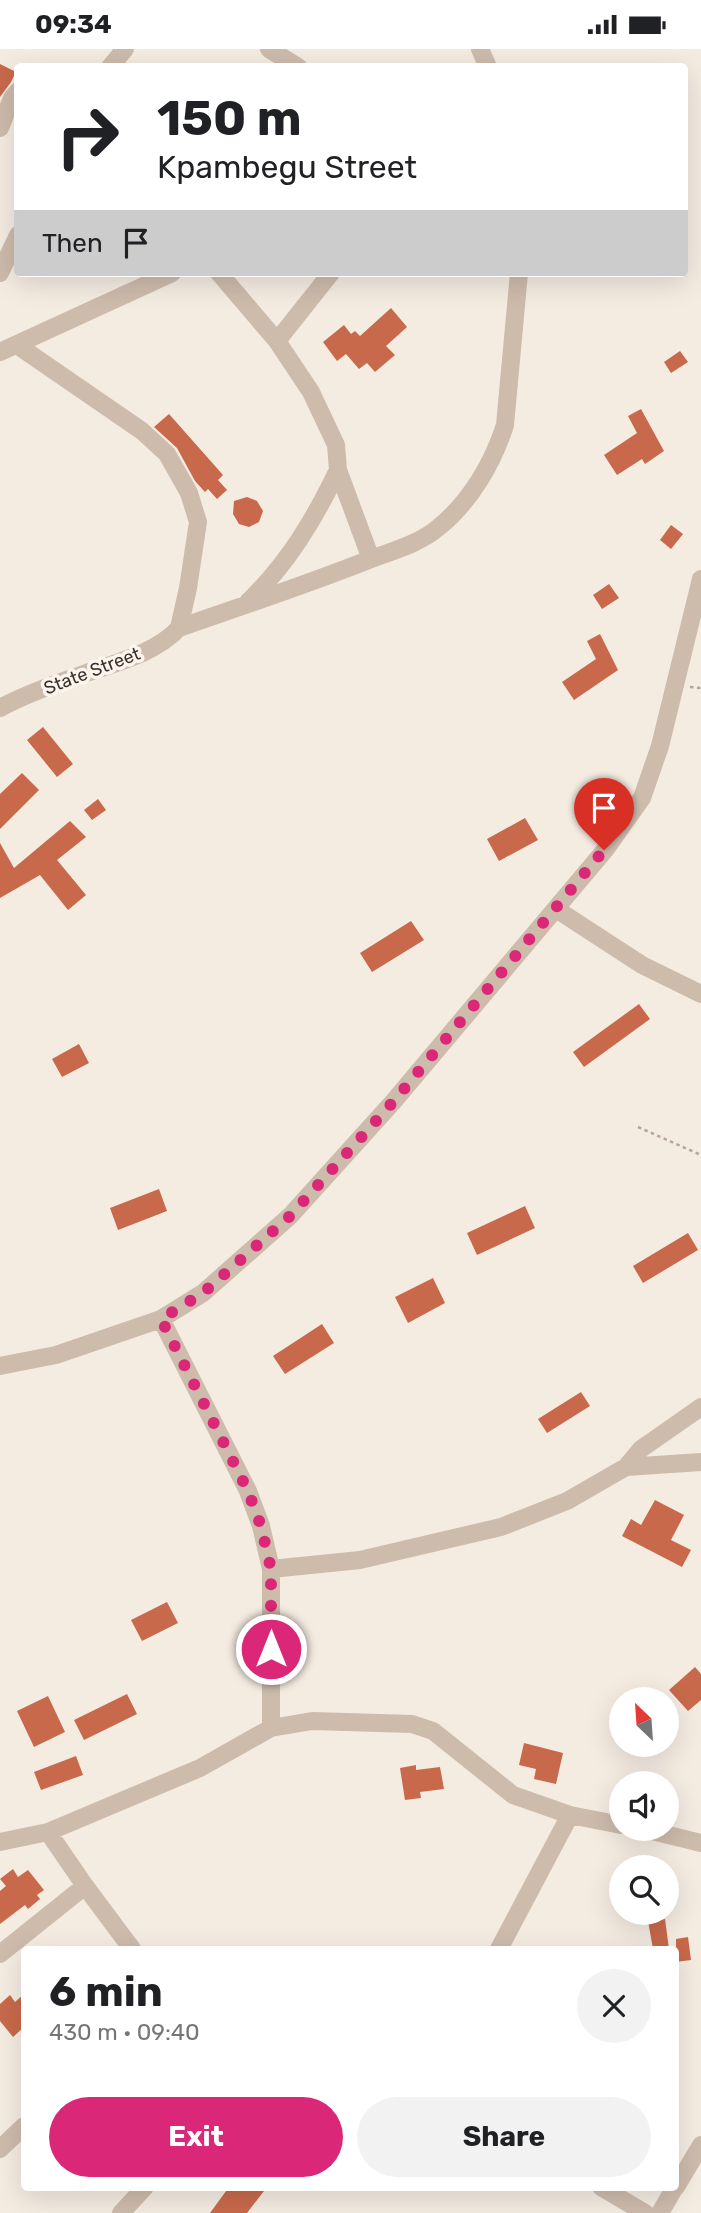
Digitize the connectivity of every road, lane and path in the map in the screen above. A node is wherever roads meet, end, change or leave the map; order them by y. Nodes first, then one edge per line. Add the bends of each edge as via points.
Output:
1 (125, 49) edge
2 (269, 49) edge
3 (113, 63) edge
4 (292, 63) edge
5 (14, 96) edge
6 (0, 128) edge
7 (4, 251) edge
8 (0, 273) edge
9 (163, 277) edge
10 (222, 277) edge
11 (328, 277) edge
12 (519, 277) edge
13 (277, 341) junction
14 (17, 345) junction
15 (0, 352) edge
16 (338, 470) junction
17 (371, 559) junction
18 (701, 579) edge
19 (246, 605) junction
20 (179, 628) junction
21 (0, 708) edge
22 (556, 909) junction
23 (701, 994) edge
24 (638, 1127) dead end
25 (701, 1155) edge
26 (161, 1319) junction
27 (0, 1366) edge
28 (701, 1407) edge
29 (701, 1462) edge
30 (626, 1467) junction
31 (271, 1569) junction
32 (271, 1728) junction
33 (570, 1815) junction
34 (609, 1823) edge
35 (48, 1832) junction
36 (679, 1838) edge
37 (0, 1842) edge
38 (701, 1843) edge
39 (85, 1886) junction
40 (130, 1946) edge
41 (501, 1946) edge
42 (0, 1954) edge
43 (21, 2129) edge
44 (701, 2145) edge
45 (0, 2149) edge
46 (679, 2181) edge
47 (141, 2191) edge
48 (608, 2191) edge
49 (673, 2191) edge
50 (121, 2213) edge
51 (645, 2213) edge
52 (660, 2213) edge

1 - 3 street
2 - 4 street
5 - 6 street
7 - 8 street
9 - 14 street
10 - 13 street
11 - 13 street
12 - 17 street, State Street via 505,425 490,461 439,528
13 - 16 street via 311,392 336,445
14 - 15 street
14 - 20 street via 142,431 167,454 189,493 198,522
16 - 17 street
16 - 19 street via 298,545
17 - 19 street, State Street
18 - 22 street via 660,746 642,798
19 - 20 street, State Street
20 - 21 street, State Street via 142,653
22 - 23 street via 642,965
22 - 26 street via 290,1216 203,1293
24 - 25 path
26 - 27 street via 56,1355
26 - 31 street via 248,1491
28 - 30 street via 641,1449
29 - 30 street
30 - 31 street via 567,1501 501,1527 360,1560
31 - 32 street
32 - 33 street via 312,1721 412,1724 433,1731 513,1795
32 - 35 street via 200,1768
33 - 34 street
33 - 41 street
35 - 37 street
35 - 39 street
36 - 38 street
39 - 40 street
39 - 42 street
43 - 45 street
44 - 46 street
47 - 50 street
48 - 51 street
49 - 52 street

